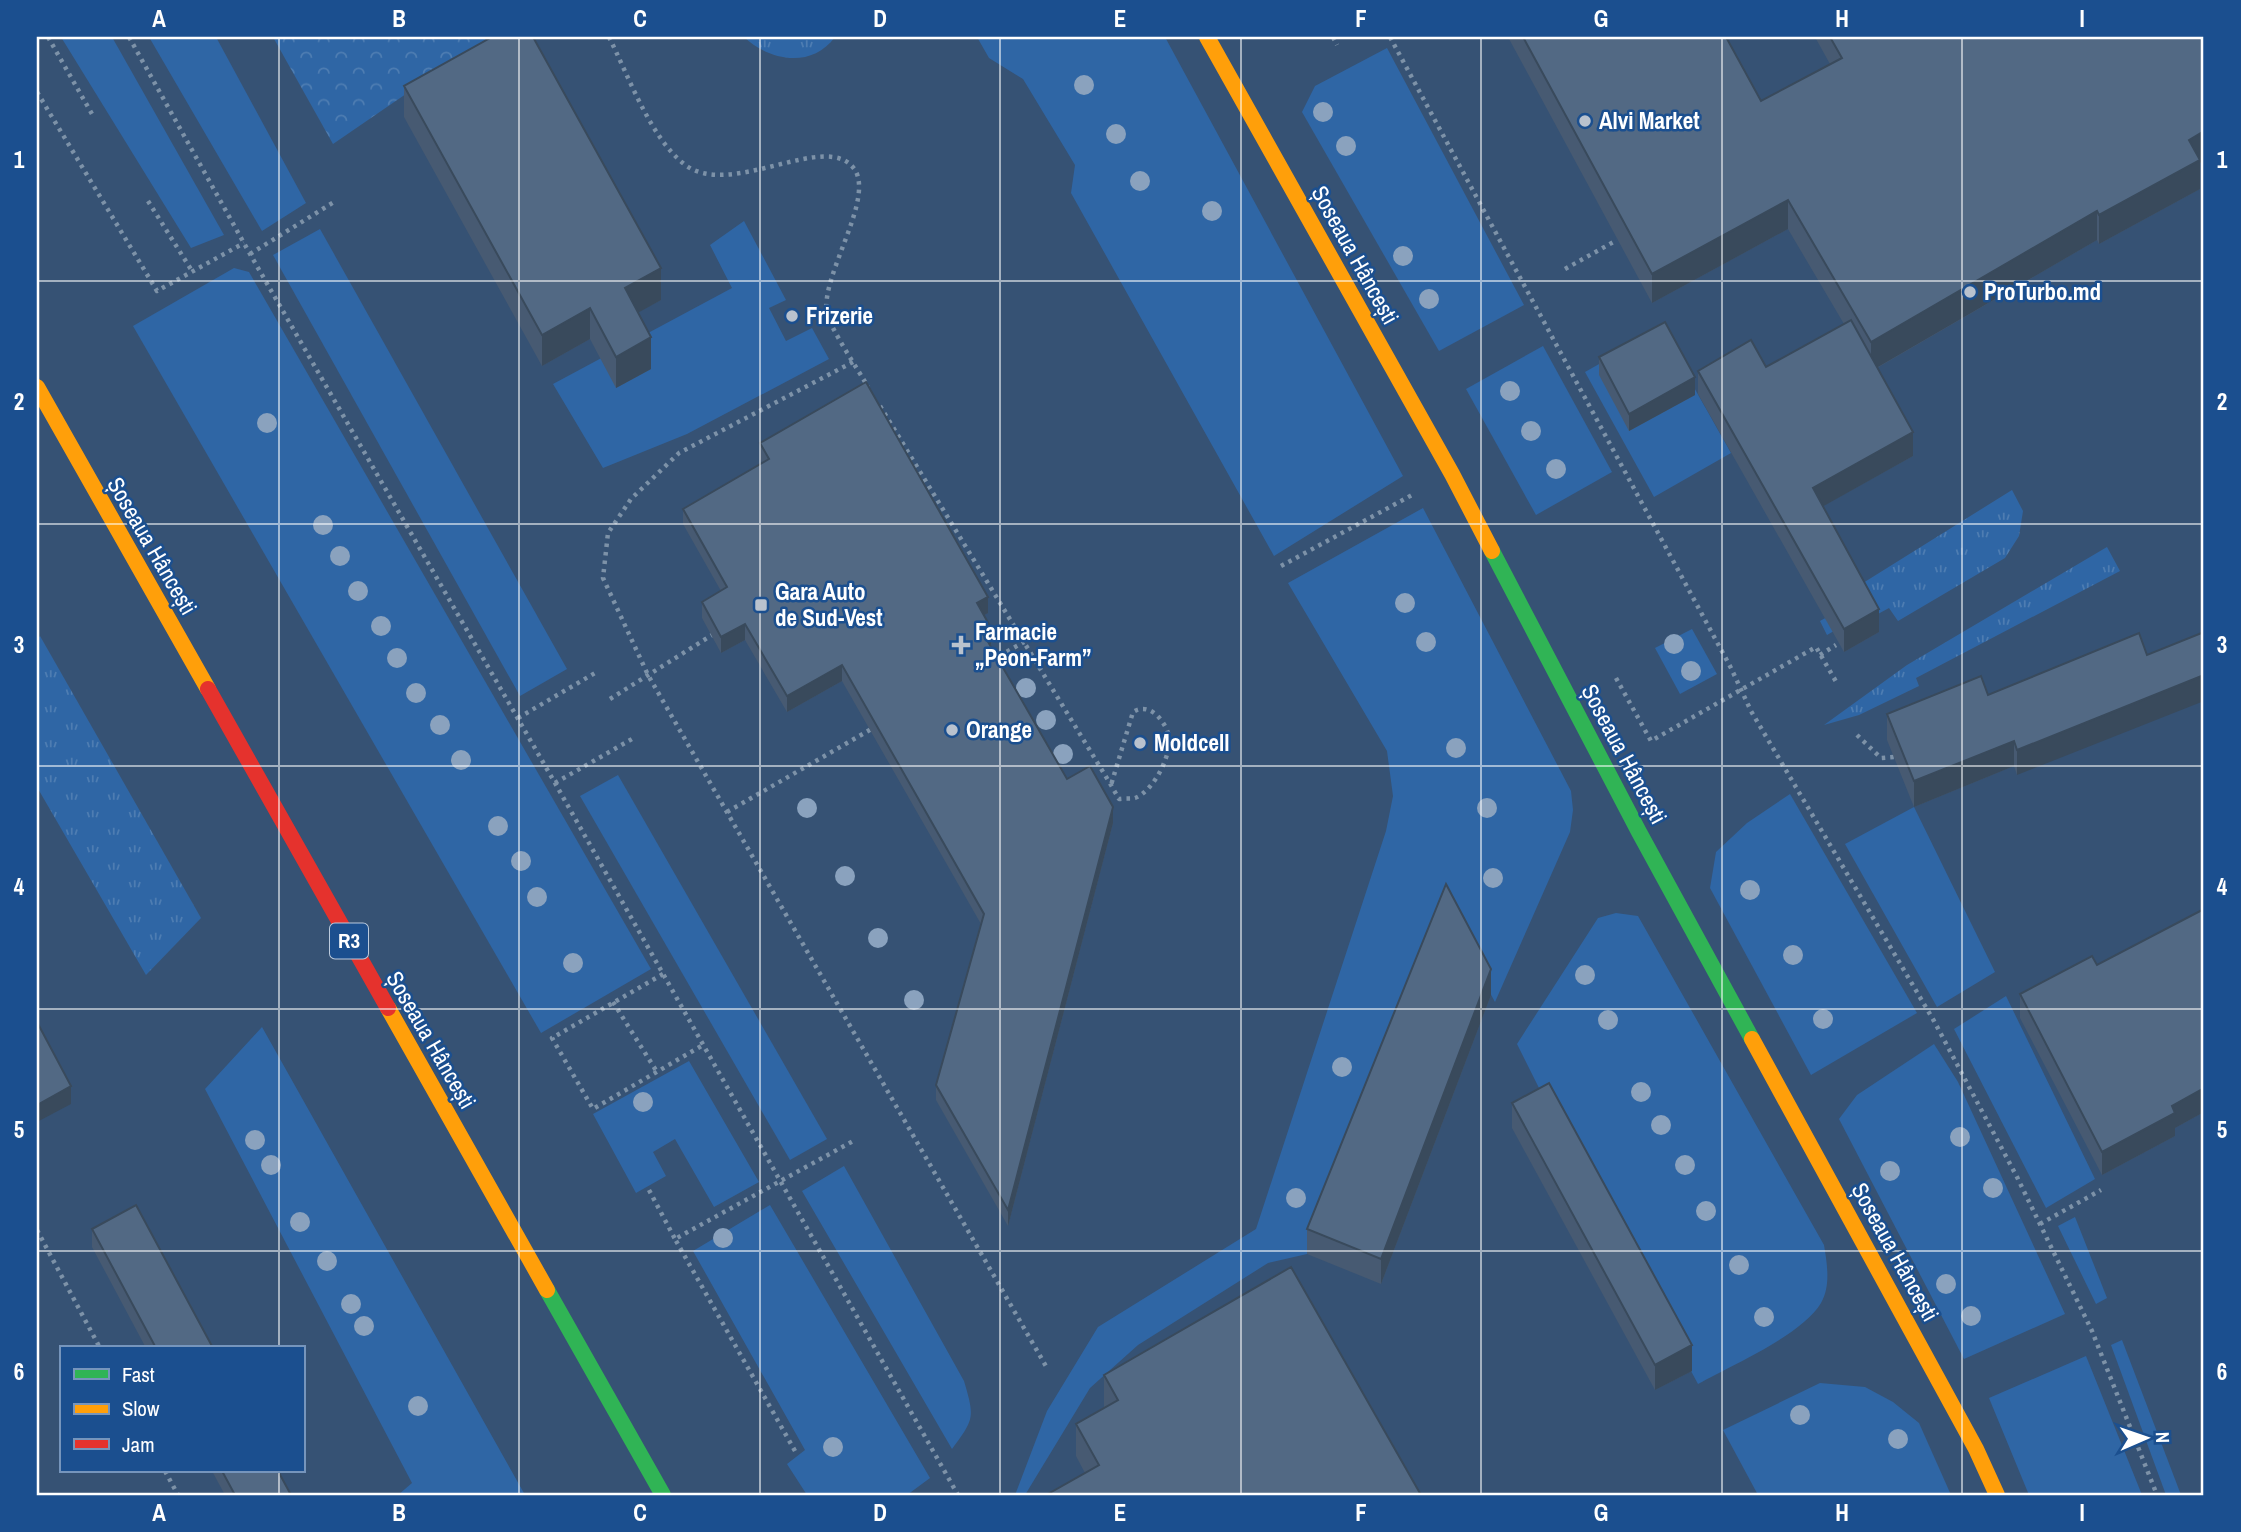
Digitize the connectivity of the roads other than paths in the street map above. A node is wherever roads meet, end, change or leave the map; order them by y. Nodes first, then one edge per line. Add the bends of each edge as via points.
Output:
1 (1207, 37) edge
2 (37, 387) edge
3 (663, 1495) edge
4 (1997, 1495) edge

1 - 4 main road, Șoseaua Hâncești via 1452,474
2 - 3 main road, Șoseaua Hâncești / R3

